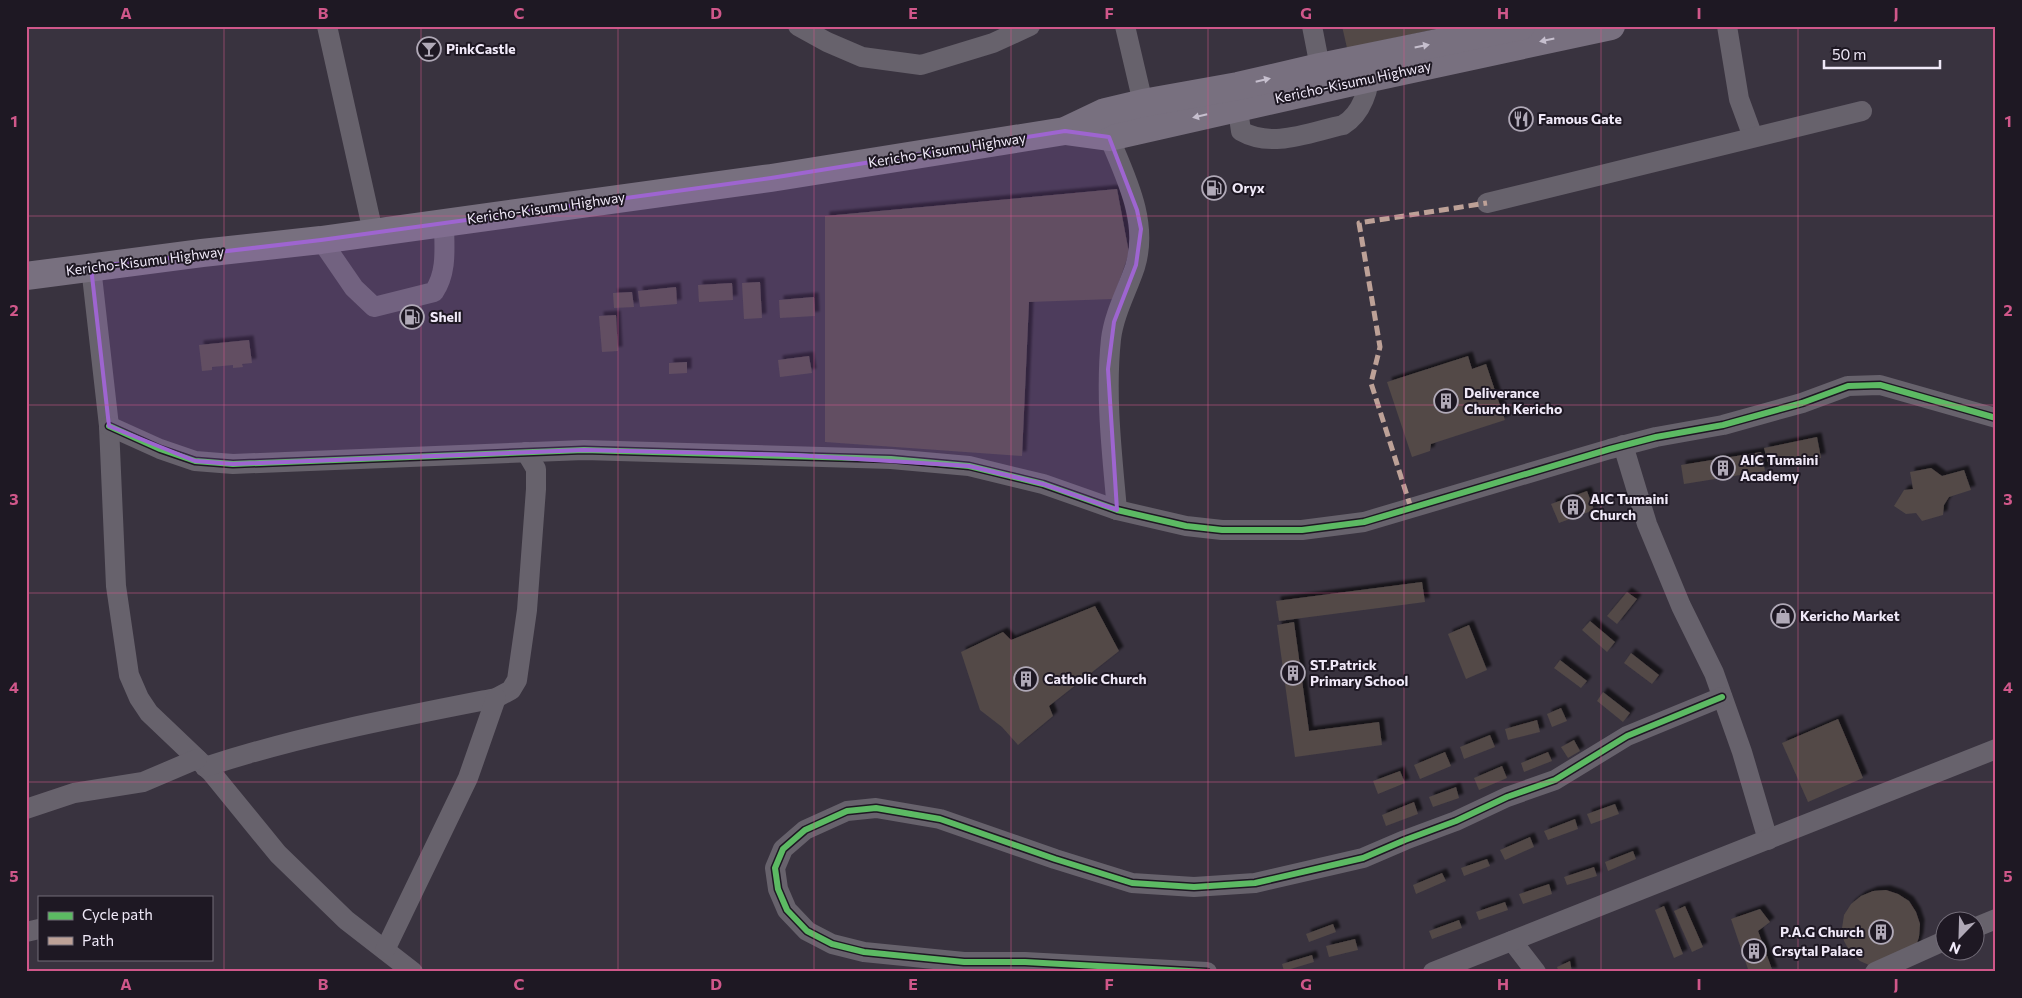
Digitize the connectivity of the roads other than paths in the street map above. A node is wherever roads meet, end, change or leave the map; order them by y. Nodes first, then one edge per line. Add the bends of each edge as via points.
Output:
1 (327, 26) edge
2 (798, 26) edge
3 (1030, 26) edge
4 (1125, 26) edge
5 (1312, 26) edge
6 (1522, 26) edge
7 (1611, 26) edge
8 (1727, 26) edge
9 (1320, 67) junction
10 (1370, 67) junction
11 (1236, 97) junction
12 (1143, 103) junction
13 (1862, 111) dead end
14 (1107, 124) junction
15 (1753, 137) junction
16 (1487, 203) dead end
17 (444, 222) junction
18 (373, 232) junction
19 (321, 240) junction
20 (91, 267) junction
21 (26, 276) edge
22 (1996, 418) edge
23 (109, 426) junction
24 (1623, 445) junction
25 (526, 452) junction
26 (1117, 510) junction
27 (1722, 697) junction
28 (496, 698) junction
29 (1996, 749) edge
30 (201, 763) junction
31 (26, 809) edge
32 (1768, 840) junction
33 (1996, 919) edge
34 (1984, 924) edge
35 (1512, 941) junction
36 (1934, 945) edge
37 (384, 950) junction
38 (413, 972) edge
39 (1208, 972) edge
40 (1432, 972) edge
41 (1536, 972) edge
42 (1875, 972) edge

1 - 18 street
2 - 3 street via 862,57 921,65 993,43
4 - 12 street
5 - 9 street
10 -> 6 highway, Kericho-Kisumu Highway
7 -> 10 highway, Kericho-Kisumu Highway
8 - 15 street via 1738,99
9 - 10 highway, Kericho-Kisumu Highway
11 -> 9 highway, Kericho-Kisumu Highway
10 - 11 highway, Kericho-Kisumu Highway
10 - 11 street via 1360,108 1349,121 1282,139 1265,140 1241,131
11 - 12 highway, Kericho-Kisumu Highway
11 -> 14 highway, Kericho-Kisumu Highway
12 - 14 highway, Kericho-Kisumu Highway
13 - 15 street
14 - 17 highway, Kericho-Kisumu Highway via 771,178
14 - 26 street via 1138,210 1140,229 1136,265 1114,322 1108,369
15 - 16 street
17 - 18 highway, Kericho-Kisumu Highway
17 - 19 street via 444,267 434,292 374,307 354,288
18 - 19 highway, Kericho-Kisumu Highway
19 - 20 highway, Kericho-Kisumu Highway
20 - 21 highway, Kericho-Kisumu Highway
20 - 23 street
22 - 24 street via 1880,385 1848,386 1802,403 1723,425
23 - 25 street via 195,461 233,464
23 - 30 street via 116,586 129,675 149,713
24 - 26 street via 1364,522 1302,530 1222,530
24 - 27 street via 1647,524
25 - 26 street via 584,450 794,455 969,466 1043,484
25 - 28 street via 534,462 536,478 527,610 517,680 511,690
27 - 32 street
27 - 39 street via 1627,736 1555,780 1456,822 1363,858 1255,883 1194,888 1132,883 940,819 876,808 847,811 805,830 783,849 775,868 778,889 787,910 808,931 832,944 864,952 964,962
28 - 30 street
28 - 37 street via 468,778
29 - 32 street
30 - 31 street via 144,782 74,793
30 - 37 street via 278,854 346,920
32 - 35 street
33 - 34 street
35 - 40 street
35 - 41 street
36 - 42 street
37 - 38 street

